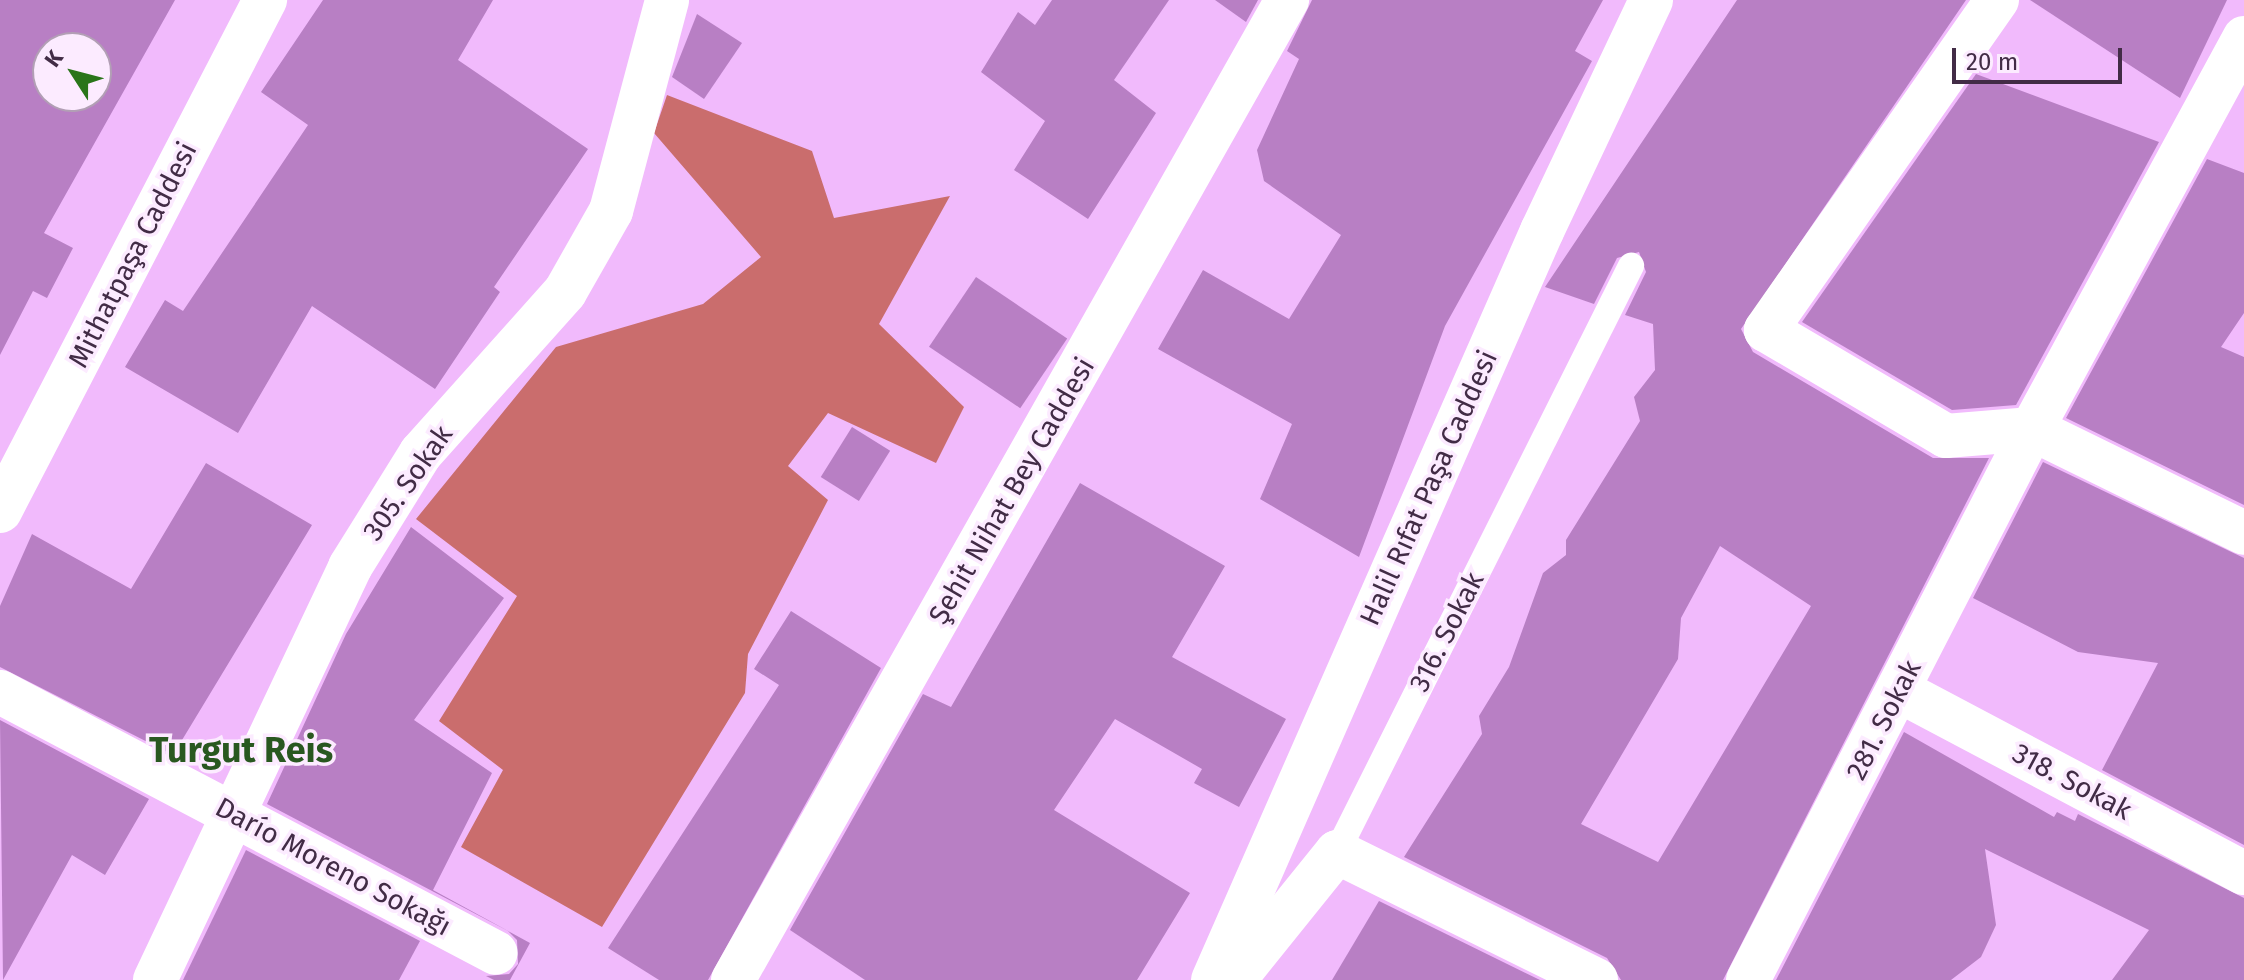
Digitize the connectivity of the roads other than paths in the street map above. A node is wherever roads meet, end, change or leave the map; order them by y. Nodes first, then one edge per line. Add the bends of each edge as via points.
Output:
1 (265, 0) edge
2 (667, 0) edge
3 (1287, 0) edge
4 (1651, 0) edge
5 (1997, 0) edge
6 (2244, 38) edge
7 (1631, 266) dead end
8 (2024, 444) junction
9 (0, 511) edge
10 (2244, 533) edge
11 (1900, 691) junction
12 (0, 692) edge
13 (238, 817) junction
14 (1337, 852) junction
15 (2244, 873) edge
16 (496, 953) dead end
17 (155, 980) edge
18 (733, 980) edge
19 (1213, 980) edge
20 (1234, 980) edge
21 (1596, 980) edge
22 (1748, 980) edge

1 - 9 street, Mithatpaşa Caddesi
2 - 13 street, 305. Sokak via 611,211 565,292 421,453 350,567
3 - 18 street, Şehit Nihat Bey Caddesi
4 - 19 street, Halil Rıfat Paşa Caddesi via 1542,231
5 - 8 street via 1766,330 1946,436
6 - 8 street, 281. Sokak
7 - 14 lane, 316. Sokak
8 - 10 street
8 - 11 street, 281. Sokak
11 - 15 street, 318. Sokak
11 - 22 street, 281. Sokak
12 - 13 street, Darío Moreno Sokağı
13 - 16 street, Darío Moreno Sokağı
13 - 17 street, 305. Sokak
14 - 20 street, 316. Sokak
14 - 21 street

